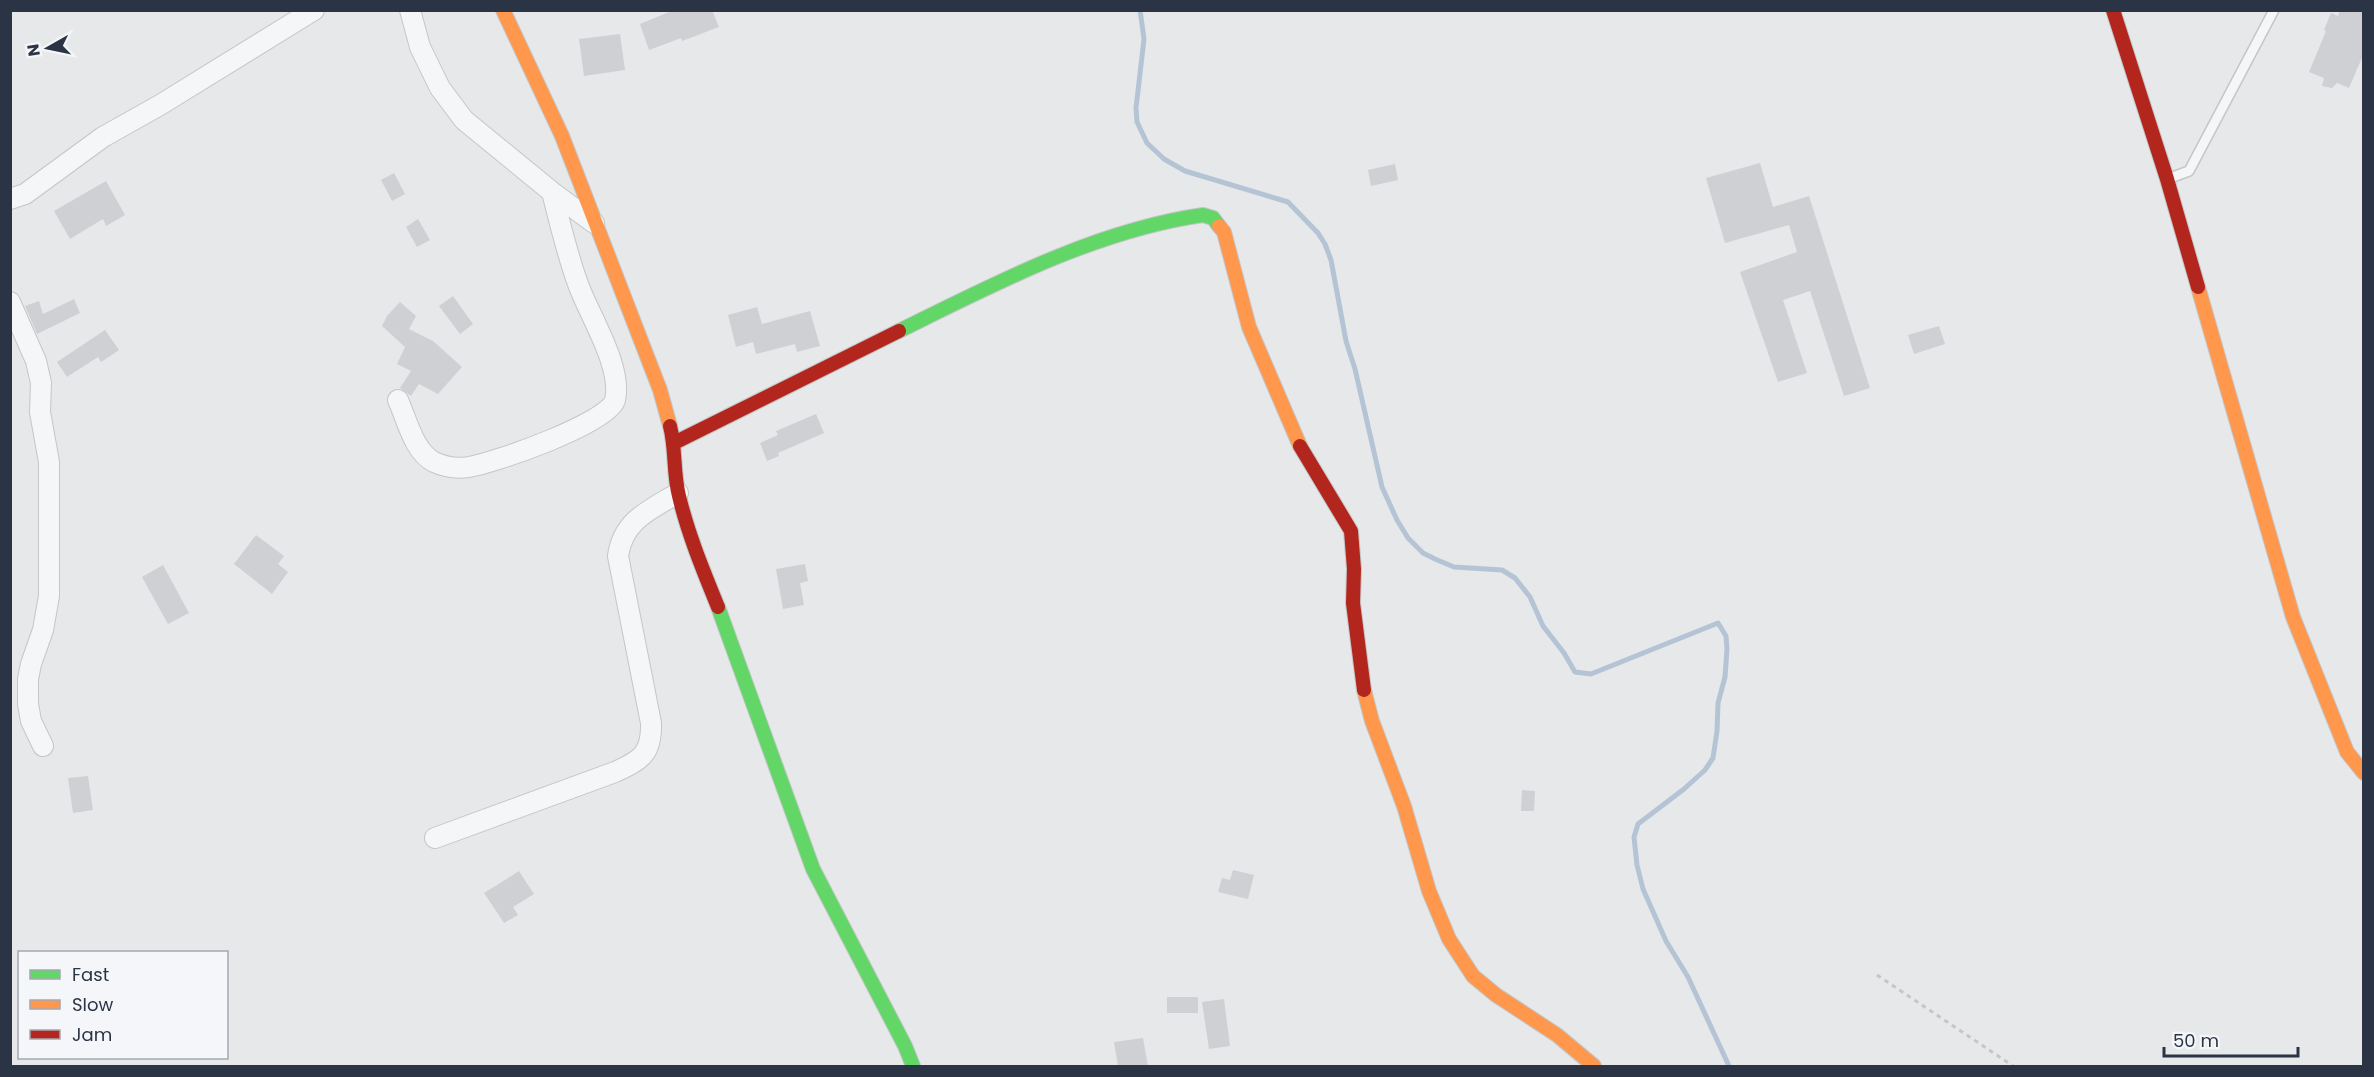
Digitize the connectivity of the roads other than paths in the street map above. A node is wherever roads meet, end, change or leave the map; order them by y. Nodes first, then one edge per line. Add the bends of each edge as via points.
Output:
1 (314, 10) edge
2 (410, 10) edge
3 (503, 10) edge
4 (2113, 10) edge
5 (2274, 10) edge
6 (2167, 179) junction
7 (552, 192) junction
8 (10, 199) edge
9 (594, 223) junction
10 (10, 302) edge
11 (398, 400) dead end
12 (674, 443) junction
13 (678, 493) junction
14 (43, 746) dead end
15 (2364, 773) edge
16 (435, 838) dead end
17 (913, 1066) edge
18 (1594, 1066) edge

1 - 8 street via 103,137 25,194
2 - 7 street via 420,47 440,87 464,120
3 - 9 street via 562,136
4 - 6 street
5 - 6 lane via 2188,171
6 - 15 street via 2293,617 2347,752
7 - 9 street
7 - 11 street via 579,287 613,369 614,403 604,415 585,426 494,460 451,468 432,461 419,450
9 - 12 street via 660,390
10 - 14 street via 36,361 49,462 49,596 28,679 31,721
12 - 13 street
12 - 18 street via 980,291 1056,259 1113,236 1189,217 1213,218 1224,232 1249,327 1294,437 1351,531 1353,603 1363,686 1429,891 1449,939 1473,976
13 - 16 street via 632,524 624,534 618,556 651,723 651,739 644,755 615,772
13 - 17 street via 692,543 813,869

